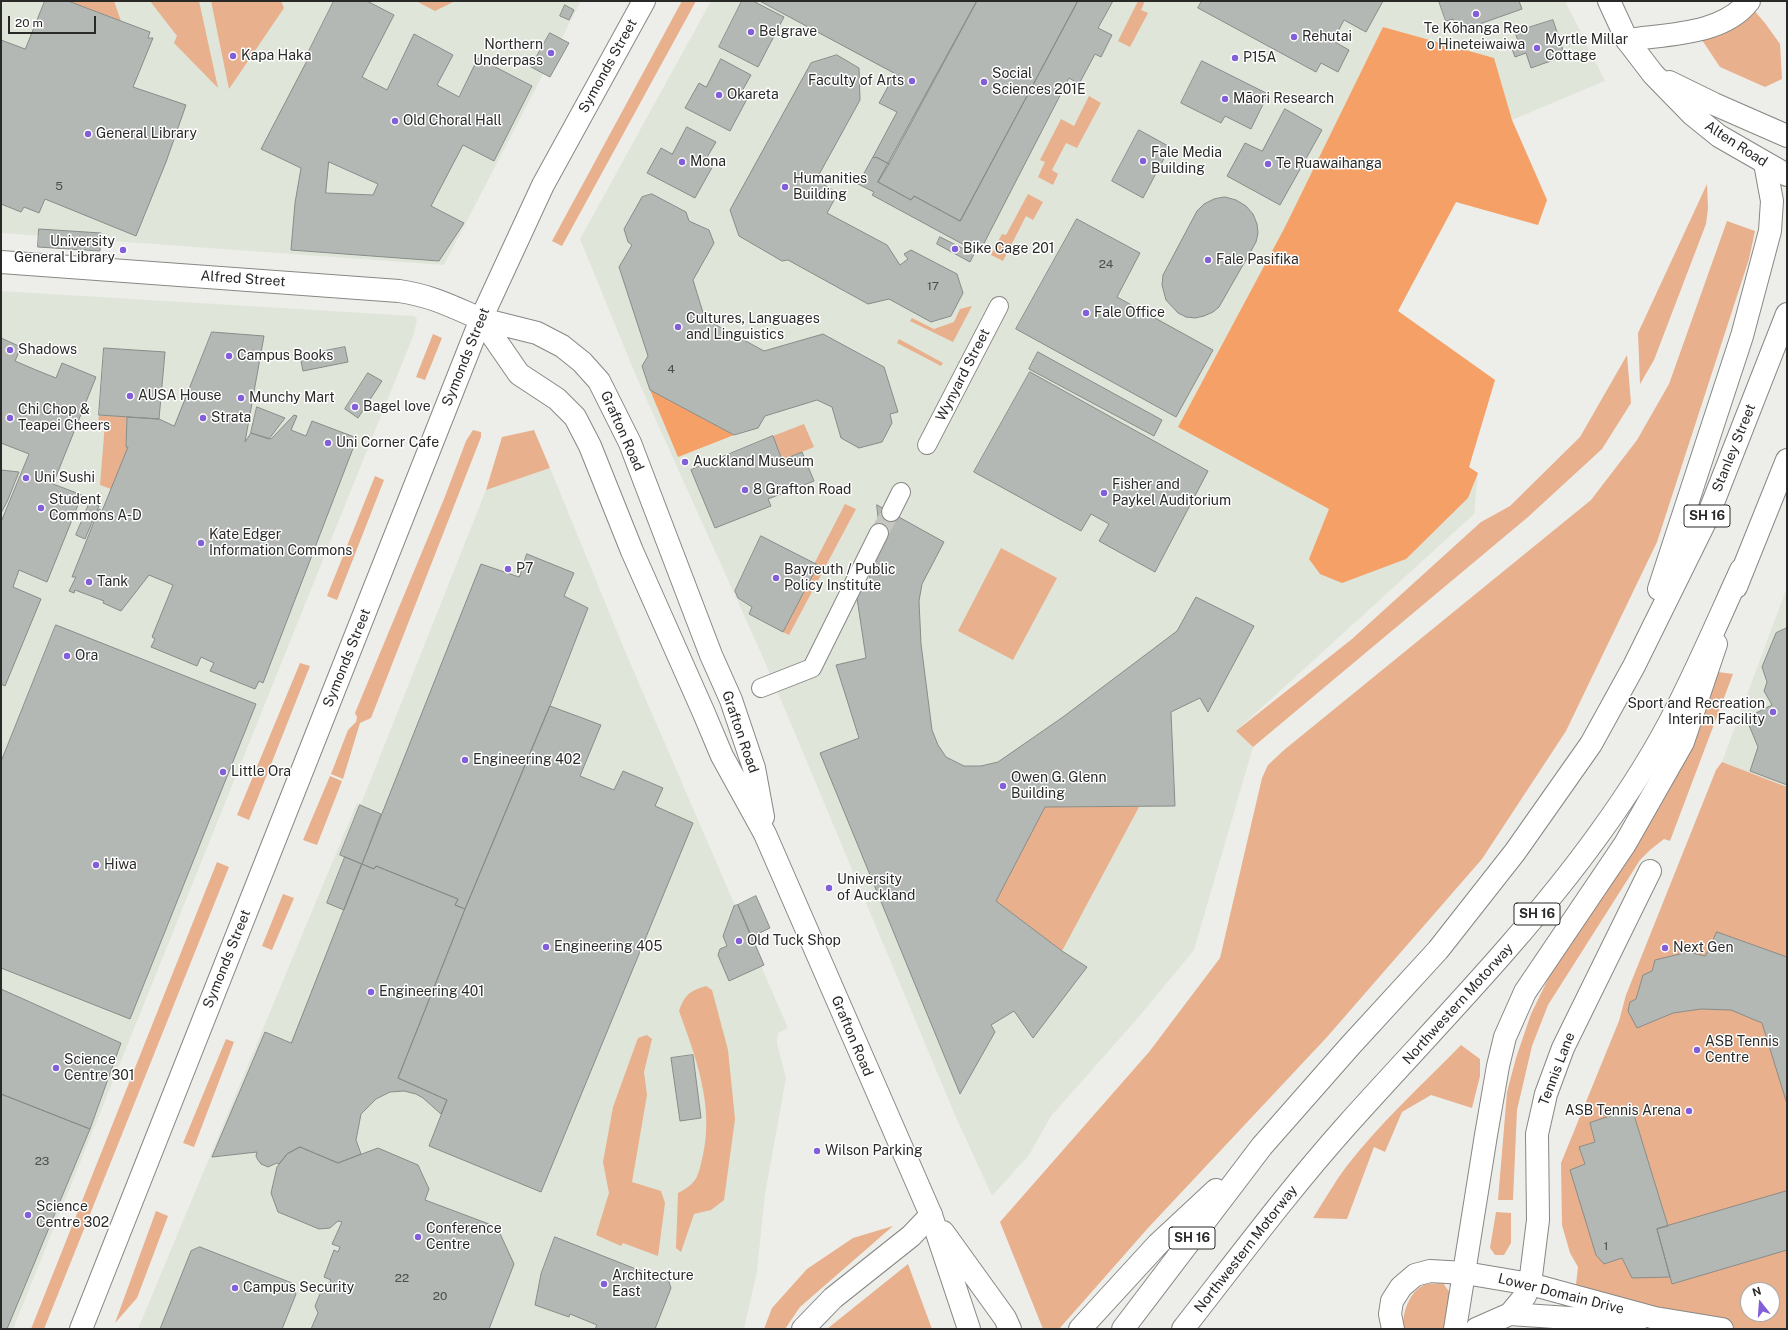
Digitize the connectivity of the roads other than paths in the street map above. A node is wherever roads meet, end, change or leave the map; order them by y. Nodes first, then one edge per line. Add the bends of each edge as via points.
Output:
1 (644, 1) edge
2 (1609, 1) edge
3 (1749, 1) edge
4 (1627, 40) junction
5 (1653, 74) junction
6 (1787, 136) edge
7 (1764, 163) junction
8 (1787, 175) edge
9 (1, 262) edge
10 (999, 306) dead end
11 (1787, 314) edge
12 (481, 318) junction
13 (927, 445) dead end
14 (1787, 460) edge
15 (902, 492) dead end
16 (891, 512) tunnel mouth
17 (879, 533) tunnel mouth
18 (1741, 570) junction
19 (1634, 666) junction
20 (761, 688) dead end
21 (766, 834) junction
22 (1650, 871) dead end
23 (1262, 1146) junction
24 (930, 1215) junction
25 (1465, 1273) junction
26 (1530, 1284) junction
27 (1510, 1314) junction
28 (1546, 1316) junction
29 (1656, 1318) junction
30 (1007, 1324) edge
31 (81, 1329) edge
32 (803, 1329) edge
33 (969, 1329) edge
34 (1080, 1329) edge
35 (1122, 1329) edge
36 (1184, 1329) edge
37 (1393, 1329) edge
38 (1455, 1329) edge
39 (1476, 1329) edge
40 (1722, 1329) edge

1 - 12 main road, Symonds Street via 543,185
2 - 4 main road, Alten Road
3 - 4 main road via 1733,17 1714,26
4 - 5 main road, Alten Road
5 - 6 main road, Alten Road
5 - 7 main road, Alten Road via 1693,115 1719,136
7 - 8 main road, Alten Road
7 - 19 main road via 1772,201 1770,231 1742,336
9 - 12 main road, Alfred Street via 399,291 437,299
10 - 13 street, Wynyard Street
11 - 19 main road, Stanley Street / SH 16 via 1706,518
12 - 21 main road, Grafton Road via 519,374 557,399 582,428 632,551 722,756
12 - 21 main road, Grafton Road via 537,333 562,346 582,362 599,381 630,443 711,655 731,700 754,768
12 - 31 main road, Symonds Street
14 - 18 main road, SH 16
15 - 16 street
17 - 20 street via 812,668
18 - 25 main road via 1683,742 1625,844 1525,992 1505,1037 1486,1135
18 - 36 main road, Northwestern Motorway / SH 16 via 1677,709 1641,771 1600,832 1552,896 1483,978 1346,1126 1271,1215
19 - 23 main road, SH 16 via 1591,744 1505,864 1438,950
21 - 24 main road, Grafton Road
22 - 26 main road, Tennis Lane via 1563,1048 1546,1094 1537,1134 1537,1229
23 - 34 main road via 1158,1244
23 - 35 main road, SH 16
24 - 30 main road, Grafton Road
24 - 32 main road via 911,1236 833,1298
24 - 33 main road, Grafton Road
25 - 26 main road, Lower Domain Drive
25 - 37 main road via 1430,1271 1415,1275 1401,1287 1392,1301 1390,1314
25 - 38 main road
26 - 27 main road, Tennis Lane via 1525,1296
26 - 28 main road, Tennis Lane via 1532,1296
26 - 29 main road, Lower Domain Drive
27 - 28 main road, Lower Domain Drive
27 - 39 main road, Lower Domain Drive
28 - 29 main road, Lower Domain Drive via 1613,1321
29 - 40 main road, Lower Domain Drive

